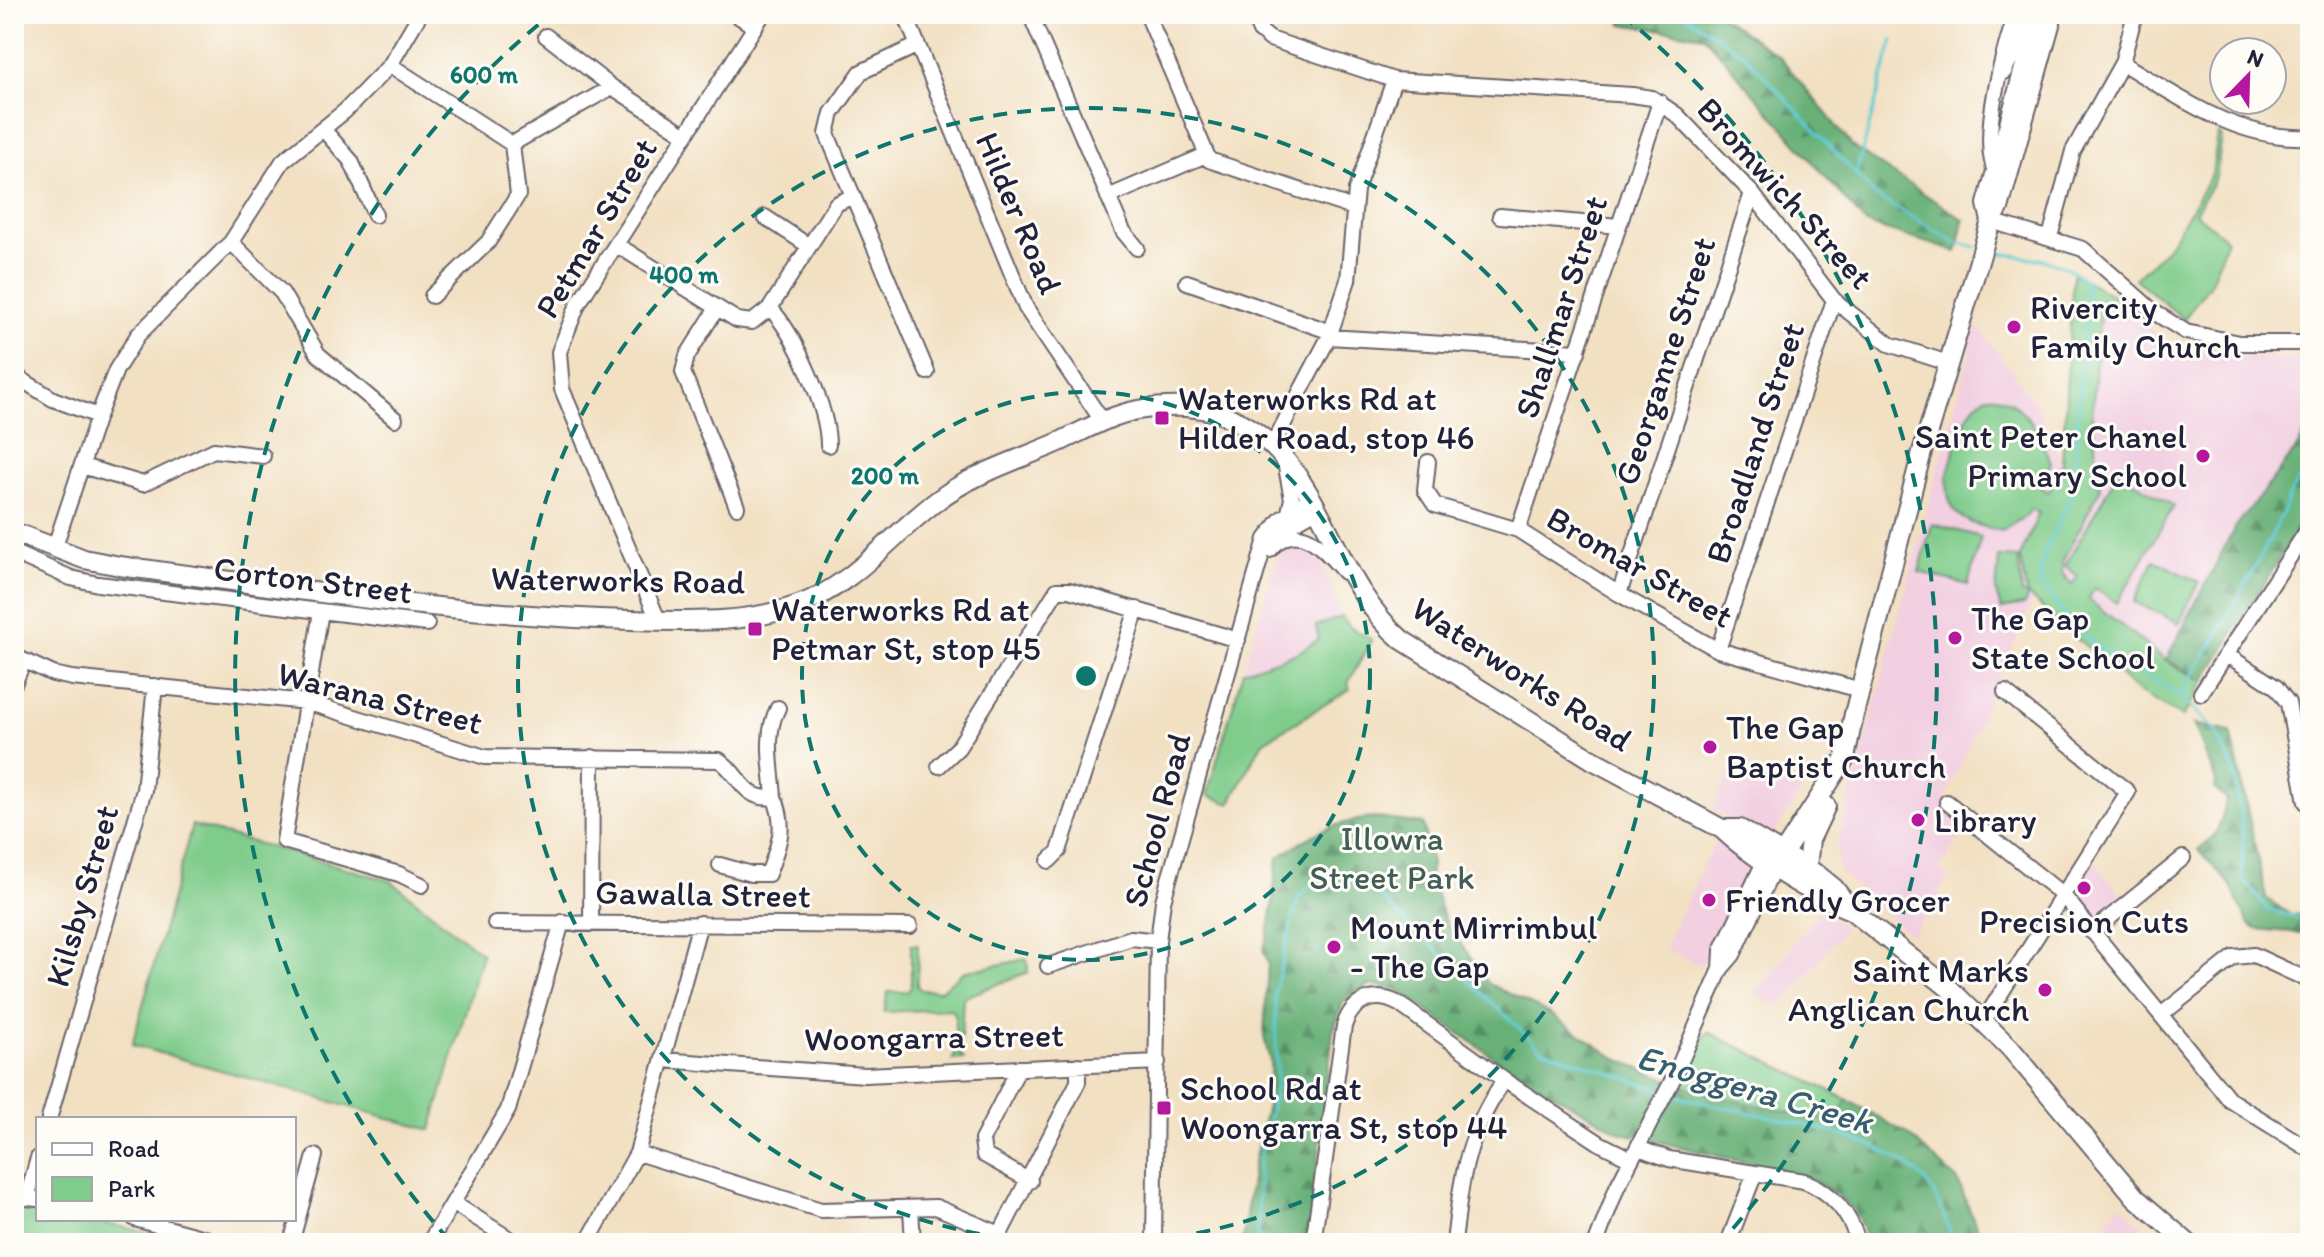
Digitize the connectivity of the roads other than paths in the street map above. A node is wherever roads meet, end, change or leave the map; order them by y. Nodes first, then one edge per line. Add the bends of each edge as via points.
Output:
1 (420, 14) edge
2 (735, 14) edge
3 (905, 14) edge
4 (1030, 14) edge
5 (1147, 14) edge
6 (1253, 14) edge
7 (2017, 14) edge
8 (2032, 14) edge
9 (2039, 14) edge
10 (2053, 14) edge
11 (2135, 14) edge
12 (759, 20) edge
13 (546, 36) dead end
14 (916, 46) junction
15 (2122, 63) junction
16 (390, 65) junction
17 (1394, 80) junction
18 (612, 87) junction
19 (2032, 91) junction
20 (1660, 102) junction
21 (1995, 107) junction
22 (323, 129) junction
23 (686, 135) junction
24 (2310, 137) edge
25 (512, 144) junction
26 (1206, 155) junction
27 (1996, 173) junction
28 (1752, 193) junction
29 (853, 196) junction
30 (1108, 197) junction
31 (1353, 208) junction
32 (375, 215) dead end
33 (1500, 216) dead end
34 (765, 217) dead end
35 (1991, 221) junction
36 (1619, 226) junction
37 (2050, 237) junction
38 (231, 242) junction
39 (617, 245) junction
40 (809, 246) junction
41 (1137, 248) dead end
42 (1187, 282) dead end
43 (432, 296) dead end
44 (1834, 300) junction
45 (717, 308) junction
46 (770, 308) junction
47 (1330, 334) junction
48 (2310, 343) edge
49 (1578, 352) junction
50 (1948, 363) junction
51 (927, 372) dead end
52 (14, 375) edge
53 (98, 416) junction
54 (395, 419) dead end
55 (1103, 422) junction
56 (828, 445) dead end
57 (1278, 448) junction
58 (263, 456) dead end
59 (1428, 462) dead end
60 (82, 466) junction
61 (1315, 503) junction
62 (737, 507) dead end
63 (1289, 512) junction
64 (2310, 526) edge
65 (1518, 530) junction
66 (14, 532) edge
67 (54, 549) junction
68 (1270, 550) junction
69 (14, 553) edge
70 (1261, 563) junction
71 (184, 574) junction
72 (1354, 585) junction
73 (175, 593) junction
74 (1619, 594) junction
75 (191, 595) junction
76 (1137, 609) junction
77 (321, 611) junction
78 (658, 620) junction
79 (427, 624) dead end
80 (1238, 640) junction
81 (1718, 650) junction
82 (2227, 655) junction
83 (19, 659) edge
84 (14, 684) edge
85 (155, 686) junction
86 (1860, 690) junction
87 (2005, 692) dead end
88 (2201, 693) dead end
89 (306, 702) junction
90 (778, 708) dead end
91 (1854, 714) junction
92 (1848, 752) junction
93 (592, 757) junction
94 (939, 766) dead end
95 (774, 797) junction
96 (1947, 802) dead end
97 (2310, 807) edge
98 (1774, 856) junction
99 (2183, 858) dead end
100 (1049, 861) dead end
101 (720, 865) dead end
102 (1807, 867) junction
103 (422, 885) dead end
104 (2063, 895) junction
105 (1851, 910) junction
106 (562, 922) junction
107 (495, 923) dead end
108 (591, 923) junction
109 (700, 923) junction
110 (910, 926) dead end
111 (2092, 932) junction
112 (1158, 941) junction
113 (1048, 966) dead end
114 (2310, 981) edge
115 (2161, 1015) junction
116 (1984, 1020) junction
117 (663, 1060) junction
118 (1158, 1062) junction
119 (1078, 1065) junction
120 (1019, 1068) junction
121 (1504, 1080) junction
122 (50, 1117) edge
123 (2310, 1150) edge
124 (637, 1153) junction
125 (1634, 1153) junction
126 (315, 1156) dead end
127 (36, 1165) edge
128 (1755, 1173) junction
129 (1030, 1181) junction
130 (26, 1198) edge
131 (453, 1203) junction
132 (911, 1209) junction
133 (157, 1222) edge
134 (222, 1243) edge
135 (291, 1243) edge
136 (429, 1243) edge
137 (516, 1243) edge
138 (587, 1243) edge
139 (913, 1243) edge
140 (1154, 1243) edge
141 (1313, 1243) edge
142 (1454, 1243) edge
143 (1596, 1243) edge
144 (1728, 1243) edge
145 (1858, 1243) edge
146 (2188, 1243) edge

1 - 16 street
2 - 12 street
3 - 14 street, Hilder Road
4 - 30 street
5 - 26 street
6 - 17 street, Bromwich Street via 1270,39
7 - 21 street via 2003,46
8 - 21 street via 2008,62
9 - 27 main road
10 - 19 main road
11 - 15 street
12 - 23 street, Petmar Street
13 - 18 street
14 - 29 street via 861,72 828,119 827,134
14 - 55 street, Hilder Road via 1026,308
15 - 24 street via 2224,122 2262,135
15 - 37 street via 2073,151
16 - 22 street
16 - 25 street
17 - 20 street, Bromwich Street via 1632,95
17 - 31 street
18 - 23 street
18 - 25 street
19 - 27 main road via 2018,117 2005,165
19 - 35 main road
20 - 28 street, Bromwich Street
20 - 36 street, Shallmar Street
21 - 27 street via 1989,158
22 - 32 street via 351,161
22 - 38 street via 283,161
23 - 39 street, Petmar Street
25 - 43 street via 518,195 488,242
26 - 30 street
26 - 31 street via 1214,163
27 - 35 main road via 1987,204
28 - 44 street, Bromwich Street
28 - 74 street, Georganne Street
29 - 40 street via 836,204
29 - 51 street
30 - 41 street
31 - 47 street via 1348,280
33 - 36 street
34 - 40 street
35 - 37 street
35 - 50 main road
36 - 49 street, Shallmar Street
37 - 48 street via 2093,255 2154,312 2186,332 2239,343
38 - 53 street via 138,335 116,370
38 - 54 street via 282,293 318,354
39 - 45 street
39 - 78 street, Petmar Street via 564,333 559,371
40 - 46 street
42 - 47 street
44 - 50 street, Bromwich Street via 1889,344
44 - 81 street, Broadland Street
45 - 46 street via 744,322 759,319
45 - 62 street via 683,372
46 - 56 street via 790,335 828,426
47 - 49 street
47 - 57 street
49 - 65 street, Shallmar Street
50 - 86 main road
52 - 53 street via 53,399
53 - 60 street
55 - 57 main road, Waterworks Road via 1136,410 1192,408 1255,428
55 - 78 main road, Waterworks Road via 959,485 852,574 802,604 743,619
57 - 61 main road, Waterworks Road
57 - 63 street via 1292,499
58 - 60 street via 214,450 143,484
59 - 65 street, Bromar Street via 1426,492 1435,505
60 - 67 street
61 - 63 street, School Road
61 - 68 street, School Road
61 - 72 main road, Waterworks Road
63 - 70 street, School Road via 1268,533
64 - 82 street
65 - 74 street, Bromar Street
66 - 67 main road, Waterworks Road
67 - 71 main road, Waterworks Road via 84,559
68 - 70 street, School Road
68 - 72 street via 1287,537 1309,538
69 - 73 street, Corton Street via 71,578
70 - 80 street, School Road
71 - 73 street, Corton Street
71 - 75 street, Corton Street
71 - 78 main road, Waterworks Road via 574,619
72 - 98 main road, Waterworks Road via 1402,640 1591,759
73 - 75 street, Corton Street
74 - 81 street, Bromar Street
75 - 77 street, Corton Street
76 - 80 street
76 - 94 street via 1057,590 958,748
76 - 100 street via 1059,851
77 - 79 street, Corton Street
77 - 89 street
80 - 112 street, School Road via 1163,901
81 - 86 street, Bromar Street
82 - 88 street
82 - 97 street via 2276,687 2288,703
83 - 84 street
83 - 85 street, Warana Street via 53,674
85 - 89 street, Warana Street
85 - 122 street, Kilsby Street via 144,790
86 - 91 main road
87 - 104 street via 2128,792
89 - 93 street, Warana Street via 474,755
89 - 103 street via 284,841
90 - 95 street via 770,741
91 - 92 main road
91 - 98 main road
92 - 98 main road
92 - 102 main road via 1813,834
93 - 95 street, Warana Street via 719,760 748,791
93 - 108 street
95 - 101 street via 782,836 768,874
96 - 104 street
98 - 102 main road, Waterworks Road
98 - 105 main road, Waterworks Road via 1824,900
98 - 125 street via 1722,950 1721,969
99 - 111 street
102 - 105 main road, Waterworks Road
104 - 111 street
104 - 116 street
105 - 116 main road, Waterworks Road
106 - 107 street, Gawalla Street
106 - 108 street, Gawalla Street
106 - 131 street via 508,1110
108 - 109 street, Gawalla Street
109 - 110 street, Gawalla Street
109 - 117 street
111 - 115 street
112 - 113 street via 1131,938
112 - 118 street, School Road
114 - 115 street via 2254,955 2234,957
115 - 123 street via 2230,1100
116 - 146 main road, Waterworks Road via 2136,1198
117 - 120 street, Woongarra Street via 865,1075
117 - 124 street
118 - 119 street, Woongarra Street
118 - 140 street, School Road
119 - 120 street, Woongarra Street
119 - 129 street via 1078,1082
120 - 129 street via 980,1149
121 - 125 street via 1601,1144
121 - 141 street via 1388,998 1365,1000 1352,1009 1344,1026
121 - 142 street via 1481,1115 1464,1157
124 - 132 street via 821,1210
124 - 138 street
125 - 128 street
125 - 143 street
126 - 135 street
127 - 130 street
128 - 144 street
128 - 145 street via 1823,1188 1856,1232
129 - 132 street via 1000,1234 948,1210
131 - 136 street
131 - 137 street
132 - 139 street
133 - 134 street

